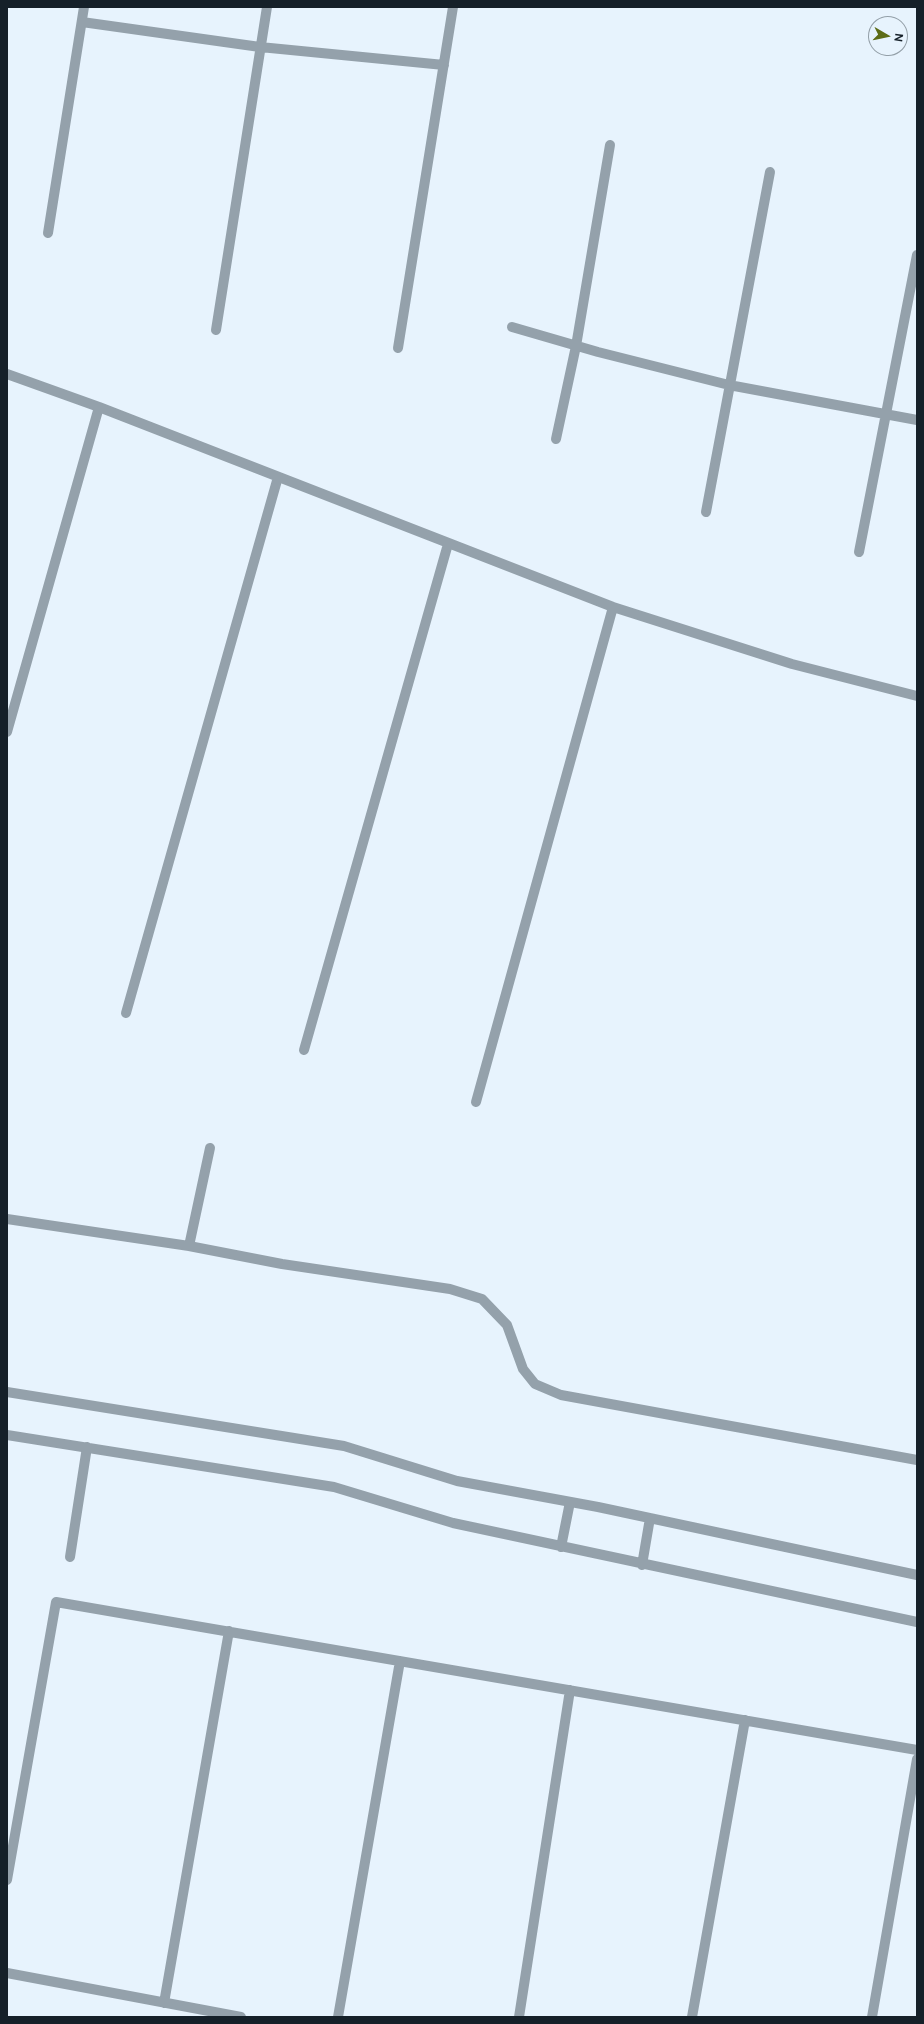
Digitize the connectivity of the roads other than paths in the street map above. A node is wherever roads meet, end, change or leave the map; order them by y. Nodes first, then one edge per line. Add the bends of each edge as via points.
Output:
1 (84, 7) edge
2 (267, 7) edge
3 (453, 7) edge
4 (82, 22) junction
5 (260, 47) junction
6 (444, 65) junction
7 (610, 145) dead end
8 (770, 172) dead end
9 (48, 233) dead end
10 (917, 255) edge
11 (512, 327) dead end
12 (216, 330) dead end
13 (576, 346) junction
14 (398, 348) dead end
15 (7, 374) edge
16 (729, 385) junction
17 (99, 407) junction
18 (885, 414) junction
19 (917, 420) edge
20 (556, 439) dead end
21 (278, 477) junction
22 (706, 512) dead end
23 (448, 544) junction
24 (859, 552) dead end
25 (613, 607) junction
26 (917, 696) edge
27 (7, 732) edge
28 (126, 1013) dead end
29 (304, 1050) dead end
30 (476, 1102) dead end
31 (210, 1148) dead end
32 (7, 1219) edge
33 (189, 1246) junction
34 (7, 1392) edge
35 (7, 1435) edge
36 (87, 1447) junction
37 (917, 1460) edge
38 (570, 1502) junction
39 (650, 1518) junction
40 (561, 1547) junction
41 (70, 1557) dead end
42 (642, 1565) junction
43 (917, 1575) edge
44 (917, 1622) edge
45 (229, 1632) junction
46 (400, 1661) junction
47 (570, 1690) junction
48 (746, 1720) junction
49 (917, 1750) edge
50 (917, 1759) edge
51 (7, 1880) edge
52 (7, 1974) edge
53 (164, 2003) junction
54 (241, 2017) edge
55 (338, 2017) edge
56 (520, 2017) edge
57 (692, 2017) edge
58 (872, 2017) edge

1 - 4 street
2 - 5 street
3 - 6 street
4 - 5 street
4 - 9 street
5 - 6 street
5 - 12 street
6 - 14 street
7 - 13 street
8 - 16 street
10 - 18 street
11 - 13 street
13 - 16 street
13 - 20 street
15 - 17 street
16 - 18 street
16 - 22 street
17 - 21 street
17 - 27 street
18 - 19 street
18 - 24 street
21 - 23 street
21 - 28 street
23 - 25 street
23 - 29 street
25 - 26 street via 792,664
25 - 30 street
31 - 33 street
32 - 33 street
33 - 37 street via 282,1264 450,1289 482,1299 506,1325 523,1369 534,1384 561,1394
34 - 38 street via 344,1446 457,1482
35 - 36 street
36 - 40 street via 334,1487 453,1523
36 - 41 street
38 - 39 street
38 - 40 street
39 - 42 street
39 - 43 street
40 - 42 street
42 - 44 street
45 - 46 street
45 - 51 street via 56,1602
45 - 53 street
46 - 47 street
46 - 55 street
47 - 48 street
47 - 56 street
48 - 49 street
48 - 57 street
50 - 58 street
52 - 53 street
53 - 54 street

